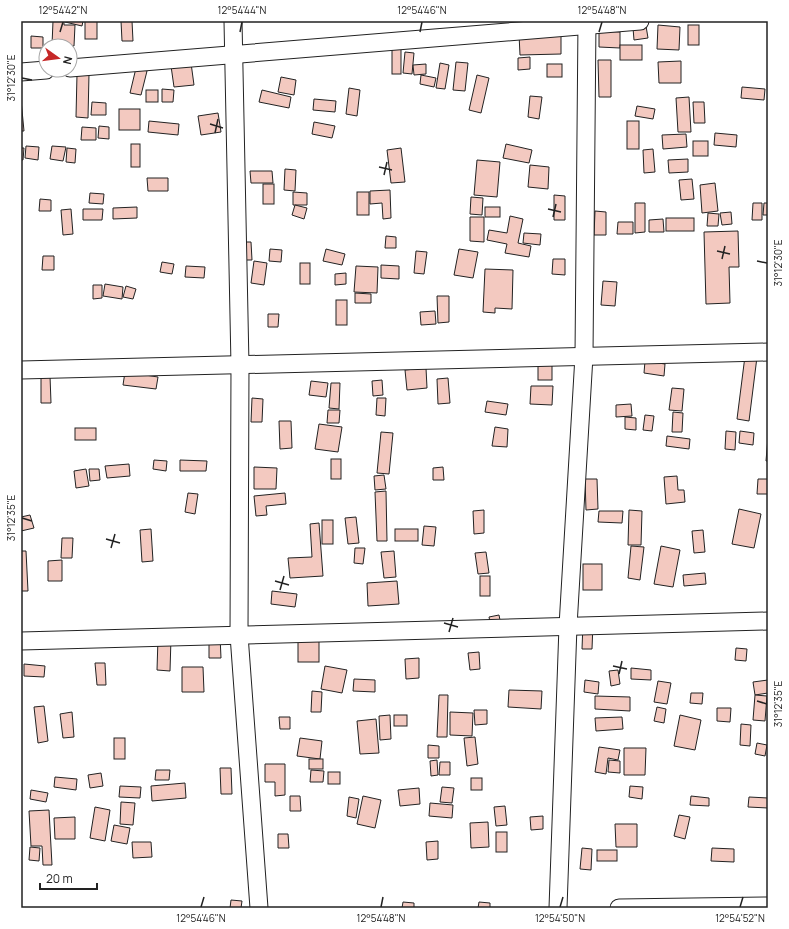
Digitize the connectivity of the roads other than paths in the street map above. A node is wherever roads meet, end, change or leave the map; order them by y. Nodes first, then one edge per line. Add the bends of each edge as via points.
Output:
1 (233, 21) edge
2 (640, 21) edge
3 (587, 23) edge
4 (234, 54) junction
5 (78, 67) edge
6 (38, 71) edge
7 (21, 72) edge
8 (768, 352) edge
9 (584, 356) junction
10 (240, 365) junction
11 (21, 370) edge
12 (768, 621) edge
13 (568, 626) junction
14 (239, 635) junction
15 (21, 641) edge
16 (768, 906) edge
17 (259, 908) edge
18 (558, 908) edge
19 (619, 908) edge

1 - 4 street
2 - 3 street
3 - 4 street
3 - 9 street
4 - 5 street
4 - 10 street
6 - 7 street
8 - 9 street
9 - 10 street
9 - 13 street
10 - 11 street
10 - 14 street
12 - 13 street
13 - 14 street
13 - 18 street
14 - 15 street
14 - 17 street
16 - 19 street

